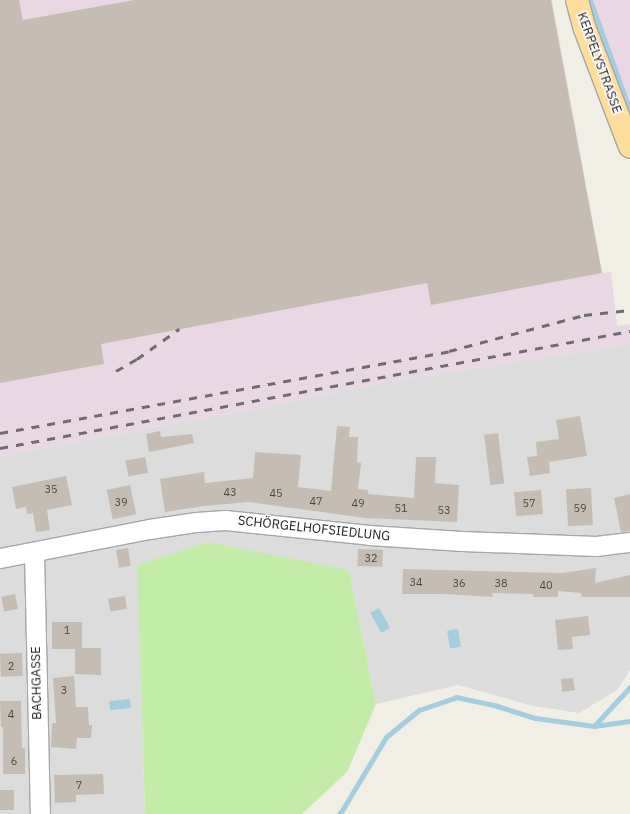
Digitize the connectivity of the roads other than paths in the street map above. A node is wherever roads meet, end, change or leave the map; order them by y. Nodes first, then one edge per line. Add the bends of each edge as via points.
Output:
1 (577, 0) edge
2 (630, 147) edge
3 (630, 542) edge
4 (34, 552) junction
5 (0, 558) edge
6 (40, 814) edge

1 - 2 main road, KERPELYSTRASSE
3 - 4 street, SCHÖRGELHOFSIEDLUNG via 596,546 462,542 225,520 196,522
4 - 5 street, SCHÖRGELHOFSIEDLUNG
4 - 6 street, BACHGASSE

